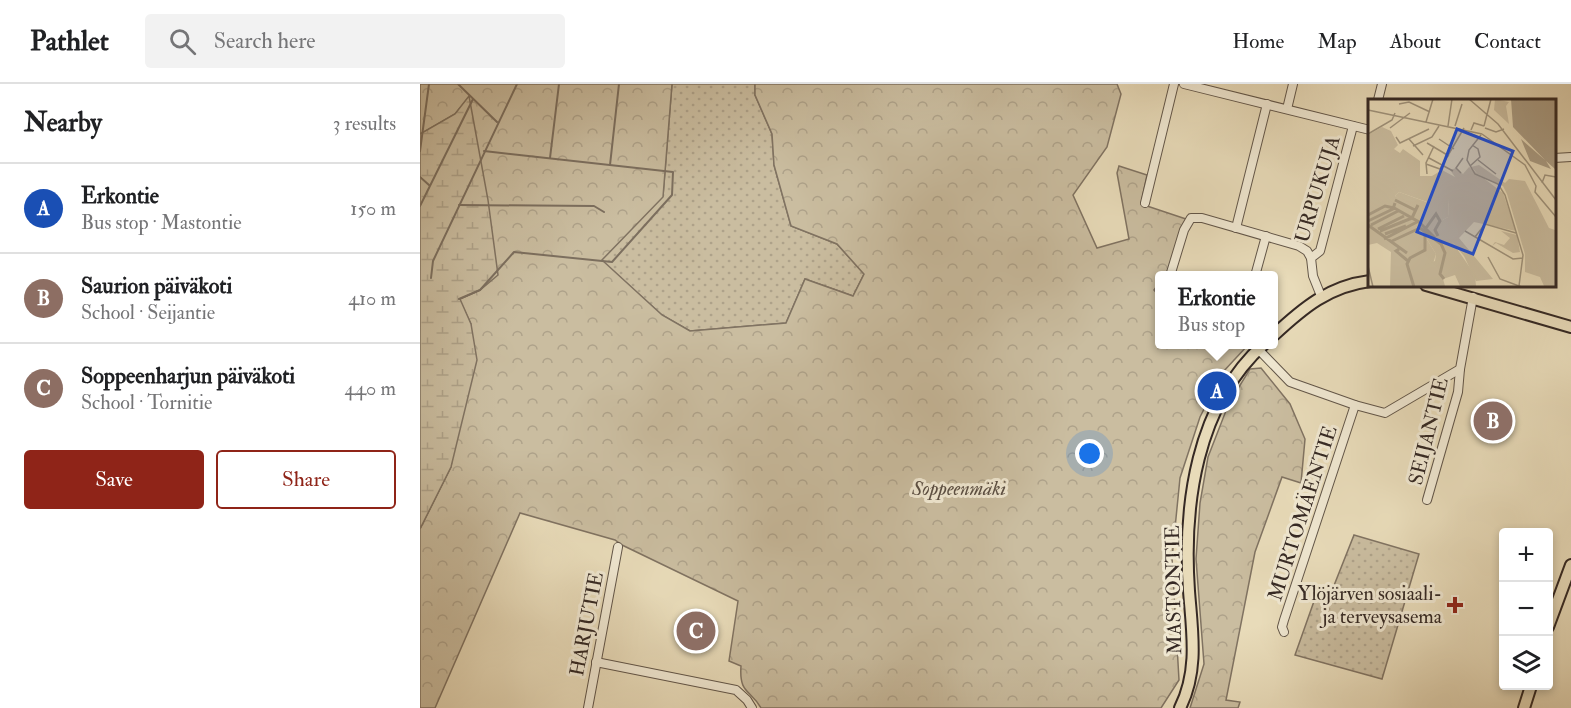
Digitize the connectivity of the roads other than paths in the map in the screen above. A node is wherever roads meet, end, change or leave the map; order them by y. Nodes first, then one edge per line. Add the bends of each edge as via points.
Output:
1 (1174, 84) edge
2 (1184, 84) edge
3 (1293, 84) edge
4 (1382, 84) edge
5 (1378, 99) edge
6 (1267, 104) junction
7 (1287, 109) junction
8 (1353, 126) junction
9 (1368, 130) edge
10 (1571, 157) edge
11 (1556, 158) edge
12 (1145, 204) dead end
13 (1236, 228) junction
14 (1266, 236) junction
15 (1311, 258) junction
16 (1172, 271) edge
17 (1257, 271) edge
18 (1368, 281) edge
19 (1430, 286) edge
20 (1321, 296) junction
21 (1473, 297) junction
22 (1571, 327) edge
23 (1278, 331) edge
24 (1259, 349) edge
25 (1263, 349) edge
26 (1460, 369) junction
27 (1355, 405) junction
28 (1427, 500) dead end
29 (618, 547) dead end
30 (1571, 565) edge
31 (1553, 614) edge
32 (1284, 632) dead end
33 (596, 662) junction
34 (1530, 690) edge
35 (588, 708) edge
36 (752, 708) edge
37 (1180, 708) edge
38 (1524, 708) edge

1 - 12 street
2 - 6 street
3 - 7 street
4 - 5 street
6 - 7 street
6 - 13 street
7 - 8 street
8 - 9 street
8 - 15 street, URPUKUJA via 1320,251
10 - 11 street
13 - 14 street
13 - 16 street via 1191,218
14 - 15 street via 1299,246
14 - 17 street
15 - 20 street, URPUKUJA
18 - 20 main road
19 - 21 main road
20 - 23 main road
21 - 22 main road
21 - 26 street, SEIJANTIE
24 - 37 main road, MASTONTIE via 1224,395 1197,466 1188,530 1193,659
25 - 27 street via 1290,382
26 - 27 street via 1390,411 1381,413
26 - 28 street, SEIJANTIE via 1458,392
27 - 32 street, MURTOMÄENTIE via 1281,627
29 - 33 street, HARJUTIE
30 - 31 main road
33 - 35 street, HARJUTIE
33 - 36 street via 736,690
34 - 38 main road

